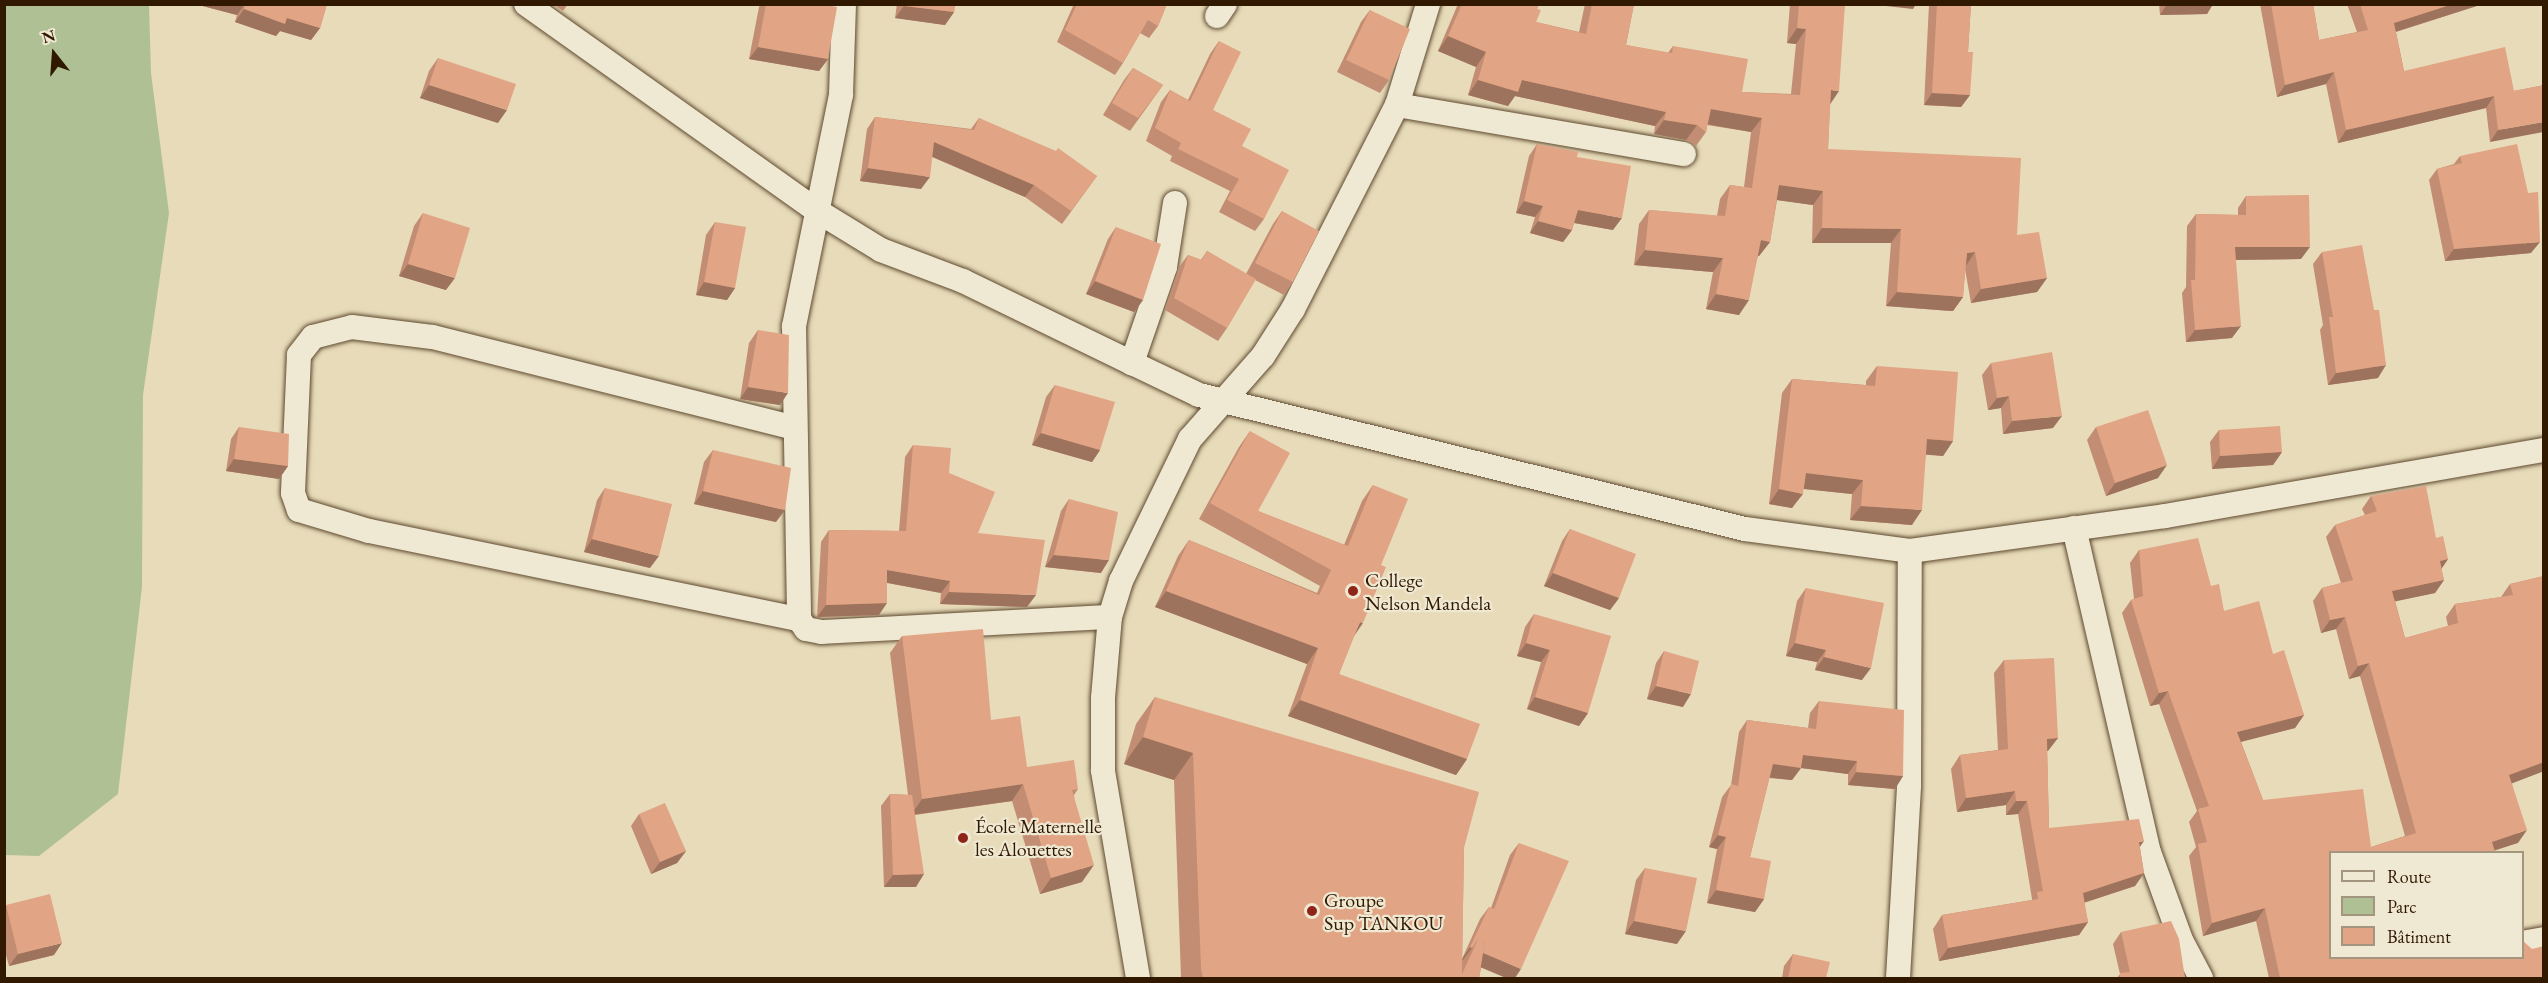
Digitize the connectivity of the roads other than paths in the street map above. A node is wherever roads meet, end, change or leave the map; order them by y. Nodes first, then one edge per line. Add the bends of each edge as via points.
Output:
1 (526, 4) edge
2 (844, 4) edge
3 (1428, 4) edge
4 (1397, 105) junction
5 (1684, 154) dead end
6 (1175, 203) dead end
7 (819, 212) junction
8 (1132, 363) junction
9 (1224, 398) junction
10 (795, 428) junction
11 (2544, 450) edge
12 (2074, 528) junction
13 (1910, 551) junction
14 (1110, 617) junction
15 (799, 619) junction
16 (2544, 939) edge
17 (2524, 943) edge
18 (1138, 978) edge
19 (1898, 978) edge
20 (2201, 978) edge

1 - 7 street
2 - 7 street via 841,95
3 - 4 street
4 - 5 street
4 - 9 street via 1293,309 1263,356
6 - 8 street via 1165,267
7 - 8 street via 881,250 963,281
7 - 10 street via 803,265 794,326
8 - 9 street via 1199,395
9 - 13 street via 1521,476 1745,529
9 - 14 street via 1190,439 1121,581
10 - 15 street
10 - 15 street via 432,337 352,327 313,336 299,355 293,493 299,510 369,531
11 - 12 street
12 - 13 street
12 - 20 street via 2149,852 2181,940
13 - 19 street via 1909,785
14 - 15 street via 822,632 806,629
14 - 18 street via 1102,698 1103,770
16 - 17 street

